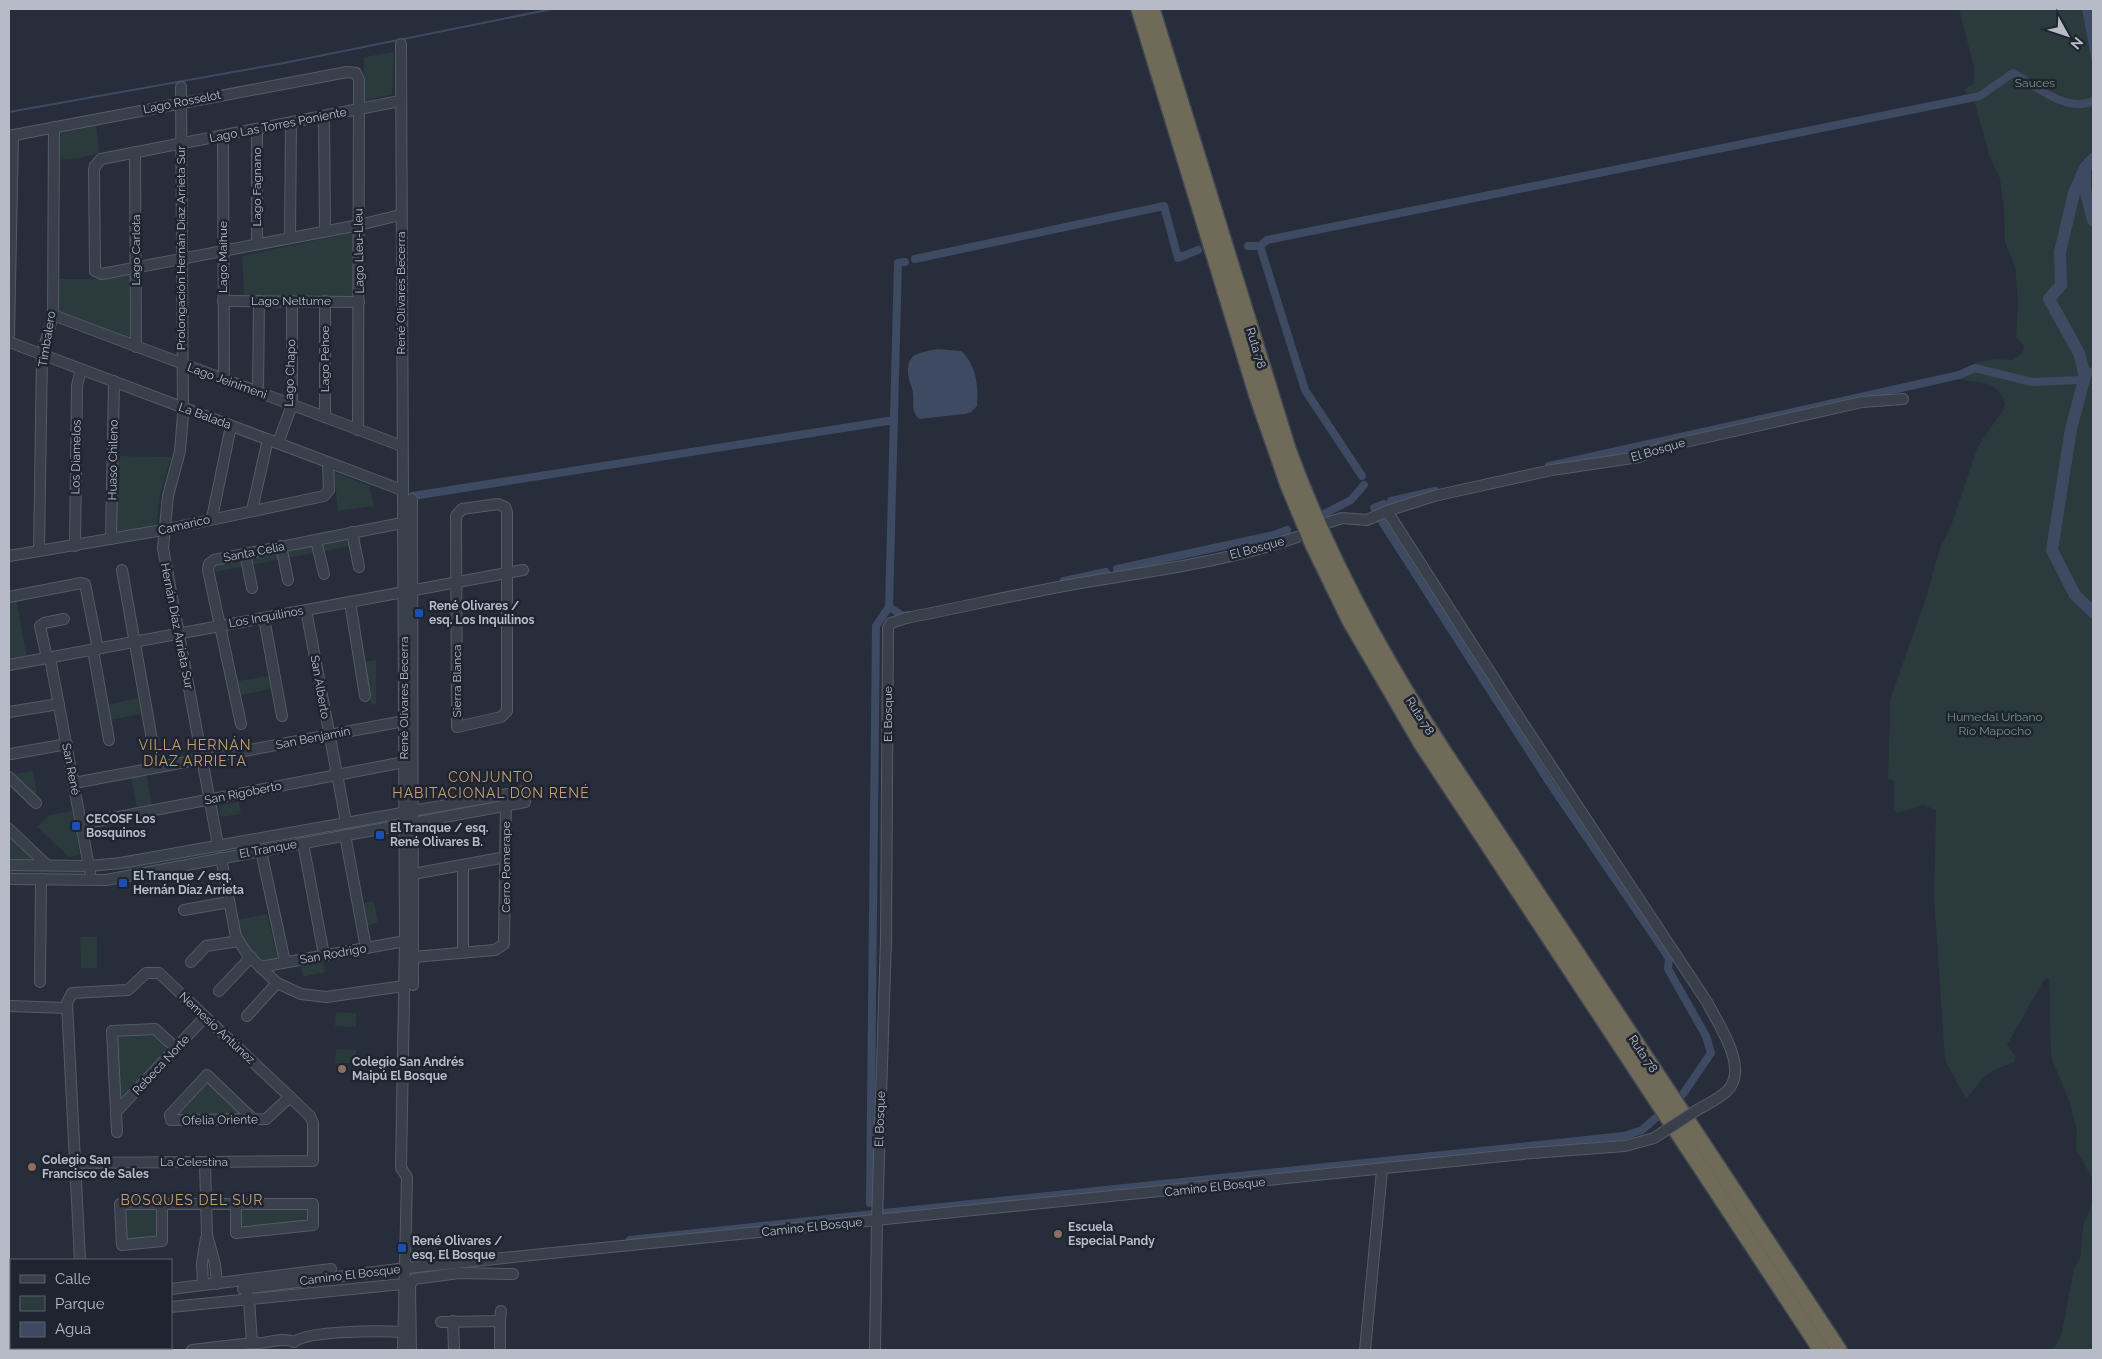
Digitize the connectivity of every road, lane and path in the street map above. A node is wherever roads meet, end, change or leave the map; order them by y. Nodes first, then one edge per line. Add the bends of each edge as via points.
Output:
1 (1139, 9) edge
2 (1152, 9) edge
3 (401, 44) dead end
4 (356, 73) joint
5 (181, 87) dead end
6 (400, 101) junction
7 (181, 102) junction
8 (359, 110) junction
9 (324, 117) junction
10 (291, 123) junction
11 (54, 127) junction
12 (257, 130) junction
13 (11, 135) edge
14 (223, 136) junction
15 (182, 143) junction
16 (135, 152) junction
17 (400, 215) junction
18 (359, 225) junction
19 (325, 231) junction
20 (290, 238) junction
21 (257, 244) junction
22 (223, 251) junction
23 (181, 258) junction
24 (136, 267) junction
25 (224, 301) junction
26 (258, 301) junction
27 (292, 301) junction
28 (325, 301) junction
29 (359, 302) junction
30 (53, 315) junction
31 (9, 336) edge
32 (9, 342) edge
33 (136, 347) junction
34 (42, 355) junction
35 (181, 364) junction
36 (81, 369) junction
37 (224, 379) junction
38 (114, 381) junction
39 (258, 392) junction
40 (1903, 398) dead end
41 (292, 405) junction
42 (182, 408) junction
43 (325, 417) junction
44 (231, 426) junction
45 (358, 430) junction
46 (268, 439) junction
47 (278, 443) junction
48 (402, 446) junction
49 (328, 463) junction
50 (402, 490) junction
51 (412, 499) dead end
52 (252, 510) junction
53 (1387, 511) junction
54 (212, 518) junction
55 (402, 523) junction
56 (1327, 524) dead end
57 (164, 530) junction
58 (352, 532) junction
59 (1297, 537) dead end
60 (111, 539) junction
61 (316, 540) junction
62 (75, 546) junction
63 (281, 546) junction
64 (39, 551) junction
65 (245, 553) junction
66 (9, 556) edge
67 (359, 567) dead end
68 (122, 570) dead end
69 (523, 570) dead end
70 (506, 573) junction
71 (324, 574) dead end
72 (288, 580) dead end
73 (456, 583) junction
74 (252, 588) dead end
75 (408, 592) junction
76 (9, 597) edge
77 (350, 602) junction
78 (306, 610) junction
79 (264, 618) junction
80 (64, 619) dead end
81 (220, 625) junction
82 (178, 633) junction
83 (134, 642) junction
84 (96, 649) junction
85 (48, 658) junction
86 (9, 665) edge
87 (365, 696) dead end
88 (59, 704) junction
89 (9, 712) edge
90 (282, 716) dead end
91 (404, 722) junction
92 (241, 724) dead end
93 (329, 735) junction
94 (109, 740) dead end
95 (152, 740) dead end
96 (67, 744) junction
97 (10, 754) dead end
98 (202, 759) junction
99 (404, 762) junction
100 (337, 775) junction
101 (9, 777) edge
102 (74, 783) junction
103 (506, 794) junction
104 (209, 800) junction
105 (36, 803) dead end
106 (506, 805) junction
107 (408, 811) junction
108 (362, 819) junction
109 (346, 822) junction
110 (408, 823) junction
111 (82, 824) junction
112 (9, 829) edge
113 (365, 832) junction
114 (345, 835) junction
115 (303, 843) junction
116 (218, 845) junction
117 (261, 851) junction
118 (506, 857) junction
119 (221, 858) junction
120 (121, 863) junction
121 (9, 865) edge
122 (47, 865) junction
123 (463, 865) junction
124 (90, 866) junction
125 (413, 874) junction
126 (124, 876) junction
127 (9, 879) edge
128 (41, 879) junction
129 (92, 880) junction
130 (229, 902) junction
131 (184, 910) dead end
132 (239, 941) junction
133 (405, 941) junction
134 (366, 948) junction
135 (463, 952) junction
136 (324, 955) junction
137 (251, 957) junction
138 (413, 957) junction
139 (191, 962) dead end
140 (284, 962) junction
141 (260, 967) junction
142 (40, 982) dead end
143 (277, 983) junction
144 (409, 986) junction
145 (219, 991) dead end
146 (9, 1006) edge
147 (67, 1008) junction
148 (247, 1016) dead end
149 (205, 1017) junction
150 (176, 1048) junction
151 (290, 1097) junction
152 (116, 1112) junction
153 (253, 1119) junction
154 (117, 1132) dead end
155 (313, 1161) joint
156 (205, 1162) junction
157 (75, 1163) junction
158 (1382, 1170) junction
159 (162, 1204) junction
160 (207, 1204) junction
161 (236, 1204) junction
162 (877, 1221) junction
163 (207, 1235) junction
164 (80, 1259) edge
165 (406, 1268) junction
166 (331, 1270) dead end
167 (513, 1274) dead end
168 (217, 1284) junction
169 (403, 1284) junction
170 (203, 1285) junction
171 (172, 1288) edge
172 (243, 1289) junction
173 (249, 1299) junction
174 (172, 1307) edge
175 (454, 1321) junction
176 (441, 1322) dead end
177 (403, 1332) junction
178 (257, 1346) edge
179 (296, 1346) edge
180 (219, 1349) edge
181 (192, 1350) edge
182 (403, 1350) edge
183 (411, 1350) edge
184 (454, 1350) edge
185 (500, 1350) edge
186 (875, 1350) edge
187 (1365, 1350) edge
188 (1821, 1350) edge
189 (1838, 1350) edge

1 - 188 highway, Ruta 78 via 1267,425 1304,523 1342,605 1421,743
2 - 189 highway, Ruta 78 via 1288,450 1349,592 1394,673 1442,749
3 - 6 street, René Olivares Becerra
4 - 7 street, Lago Rosselot
4 - 8 street, Lago Lleu-Lleu
5 - 7 street, Prolongación Hernán Díaz Arrieta Sur
6 - 8 street, Lago Las Torres Poniente
6 - 17 street, René Olivares Becerra
7 - 11 street, Lago Rosselot
7 - 15 street, Prolongación Hernán Díaz Arrieta Sur
8 - 9 street, Lago Las Torres Poniente
8 - 18 street, Lago Lleu-Lleu
9 - 10 street, Lago Las Torres Poniente
9 - 19 street
10 - 12 street, Lago Las Torres Poniente
10 - 20 street
11 - 13 street, Lago Rosselot
11 - 30 street, Timbalero
12 - 14 street, Lago Las Torres Poniente
12 - 21 street, Lago Fagnano
13 - 31 street
14 - 15 street, Lago Las Torres Poniente
14 - 22 street, Lago Maihue
15 - 16 street, Lago Las Torres Poniente
15 - 23 street, Prolongación Hernán Díaz Arrieta Sur
16 - 24 street, Lago Carlota
16 - 24 street, Lago Las Torres Poniente via 106,158 97,162 94,170 96,273
17 - 18 street
17 - 48 street, René Olivares Becerra
18 - 19 street
18 - 29 street, Lago Lleu-Lleu
19 - 20 street
20 - 21 street
21 - 22 street
22 - 23 street
22 - 25 street, Lago Maihue
23 - 24 street
23 - 35 street, Prolongación Hernán Díaz Arrieta Sur
24 - 33 street, Lago Carlota
25 - 26 street, Lago Neltume
25 - 37 street, Lago Maihue
26 - 27 street, Lago Neltume
26 - 39 street
27 - 28 street, Lago Neltume
27 - 41 street, Lago Chapo
28 - 29 street, Lago Neltume
28 - 43 street, Lago Pehoe
29 - 45 street, Lago Lleu-Lleu
30 - 33 street, Lago Jeinimeni
30 - 34 street, Timbalero
32 - 34 street, La Balada
33 - 35 street, Lago Jeinimeni
34 - 36 street, La Balada
34 - 64 street, Timbalero
35 - 37 street, Lago Jeinimeni
35 - 42 street, Prolongación Hernán Díaz Arrieta Sur
36 - 38 street, La Balada
36 - 62 street, Los Diamelos
37 - 39 street, Lago Jeinimeni
38 - 42 street, La Balada
38 - 60 street, Huaso Chileno
39 - 41 street, Lago Jeinimeni
40 - 53 street, El Bosque via 1862,402 1663,446 1639,457 1552,470 1434,496
41 - 43 street, Lago Jeinimeni
41 - 47 street, Lago Chapo
42 - 44 street, La Balada
42 - 57 street, Hernán Díaz Arrieta Sur via 180,451 168,496
43 - 45 street, Lago Jeinimeni
44 - 46 street, La Balada
44 - 54 street
45 - 48 street, Lago Jeinimeni
46 - 47 street, La Balada
46 - 52 street
47 - 49 street, La Balada
48 - 50 street, René Olivares Becerra
49 - 50 street, La Balada
49 - 52 street, Camarico via 329,490 325,495
50 - 55 street, René Olivares Becerra
51 - 75 street, René Olivares Becerra
52 - 54 street, Camarico
53 - 56 street, El Bosque via 1367,520 1342,518
53 - 158 street, Camino El Bosque, bridge via 1707,1002 1732,1049 1735,1072 1728,1091 1654,1138 1625,1146
54 - 57 street, Camarico
55 - 58 street, Santa Celia
55 - 75 street, René Olivares Becerra
57 - 60 street, Camarico
57 - 82 street, Hernán Díaz Arrieta Sur via 163,548
58 - 61 street, Santa Celia
58 - 67 street
59 - 162 street, El Bosque via 1270,547 1148,573 891,623 888,628 886,940
60 - 62 street, Camarico
61 - 63 street, Santa Celia
61 - 71 street
62 - 64 street, Camarico
63 - 65 street, Santa Celia
63 - 72 street
64 - 66 street, Camarico
65 - 74 street
65 - 81 street, Santa Celia via 214,560 208,566
68 - 83 street
69 - 70 street, Los Inquilinos
70 - 73 street, Los Inquilinos
70 - 73 street, Sierra Blanca via 507,512 503,505 462,509 456,516
70 - 73 street, Sierra Blanca via 507,708 504,715 457,727
73 - 75 street, Los Inquilinos
75 - 77 street, Los Inquilinos
75 - 91 street, René Olivares Becerra
75 - 107 street, René Olivares Becerra
76 - 84 street via 85,584
77 - 78 street, Los Inquilinos
77 - 87 street
78 - 79 street, Los Inquilinos
78 - 93 street, San Alberto
79 - 81 street, Los Inquilinos
79 - 90 street
80 - 85 street, San René via 40,626
81 - 82 street, Los Inquilinos
81 - 92 street, Santa Celia
82 - 83 street, Los Inquilinos
82 - 98 street, Hernán Díaz Arrieta Sur
83 - 84 street, Los Inquilinos
83 - 95 street
84 - 85 street, Los Inquilinos
84 - 94 street
85 - 86 street, Los Inquilinos
85 - 88 street, San René
88 - 89 street
88 - 96 street, San René
91 - 93 street, San Benjamín
91 - 99 street, René Olivares Becerra
93 - 98 street, San Benjamín
93 - 100 street, San Alberto
96 - 97 street
96 - 102 street, San René
98 - 102 street, San Benjamín
98 - 104 street, Hernán Díaz Arrieta Sur
99 - 100 street, San Rigoberto
99 - 107 street, René Olivares Becerra
100 - 104 street, San Rigoberto
100 - 109 street, San Alberto
101 - 105 street
102 - 111 street, San René
103 - 106 street, Cerro Pomerape
103 - 106 street, El Tranque via 525,796
103 - 107 street, El Tranque
104 - 111 street, San Rigoberto
104 - 116 street, Hernán Díaz Arrieta Sur
106 - 110 street, El Tranque
106 - 118 street, Cerro Pomerape
107 - 108 street, El Tranque
107 - 110 street, René Olivares Becerra
108 - 109 street, El Tranque
108 - 113 street
109 - 116 street, El Tranque
110 - 113 street, El Tranque
110 - 125 street, René Olivares Becerra
110 - 133 street, René Olivares Becerra
111 - 124 street, San René
112 - 122 street
113 - 114 street, El Tranque
114 - 115 street, El Tranque
114 - 134 street
115 - 117 street, El Tranque
115 - 136 street
116 - 120 street, El Tranque
117 - 119 street, El Tranque
117 - 140 street
118 - 123 street
118 - 135 street, Cerro Pomerape via 506,939 503,946
119 - 126 street, El Tranque
119 - 130 street
120 - 124 street, El Tranque
120 - 126 street
121 - 122 street, El Tranque
122 - 124 street, El Tranque
123 - 125 street
123 - 135 street
124 - 129 street, San René
125 - 138 street, René Olivares Becerra
126 - 129 street, El Tranque
127 - 128 street, El Tranque
128 - 129 street, El Tranque
128 - 142 street
130 - 131 street
130 - 132 street
132 - 137 street
132 - 139 street via 206,946
133 - 134 street, San Rodrigo
133 - 144 street, René Olivares Becerra
134 - 136 street, San Rodrigo
135 - 138 street
136 - 140 street, San Rodrigo
137 - 141 street
137 - 145 street
138 - 144 street, René Olivares Becerra
140 - 141 street, San Rodrigo
141 - 143 street
143 - 144 street via 301,994 326,997
143 - 148 street
144 - 165 street, René Olivares Becerra via 401,1168 407,1177
146 - 147 street
147 - 149 street, Nemesio Antúnez via 68,996 75,992 128,990 146,972 155,971
147 - 157 street
149 - 150 street, Rebeca Norte
149 - 151 street, Nemesio Antúnez
150 - 152 street, Rebeca Norte
150 - 152 street via 155,1029 112,1031
151 - 153 street, Ofelia Oriente via 269,1118
151 - 155 street, Nemesio Antúnez via 312,1119
152 - 154 street
153 - 153 street, Ofelia Oriente via 207,1075 171,1113 171,1120
155 - 156 street, La Celestina
156 - 157 street, La Celestina
156 - 160 street
157 - 164 street
158 - 162 street, Camino El Bosque
158 - 187 street
159 - 159 street via 162,1241 122,1245 120,1204
159 - 160 street
160 - 161 street
160 - 163 street
161 - 161 street via 236,1233 313,1225 313,1204
162 - 165 street, Camino El Bosque
162 - 186 street
163 - 168 street
163 - 170 street via 202,1263
165 - 169 street, René Olivares Becerra
165 - 172 street, Camino El Bosque
166 - 168 street, Camino El Bosque
167 - 183 street via 459,1273 414,1279 410,1285
168 - 170 street, Camino El Bosque
168 - 172 street, Camino El Bosque via 222,1288
169 - 173 street, Camino El Bosque
169 - 177 street, René Olivares Becerra
170 - 171 street, Camino El Bosque
172 - 173 street
173 - 174 street, Camino El Bosque
173 - 178 street
175 - 176 street
175 - 184 street
175 - 185 street via 500,1316
177 - 179 street via 302,1337
177 - 182 street, René Olivares Becerra
178 - 179 street via 288,1340
178 - 180 street
180 - 181 street

